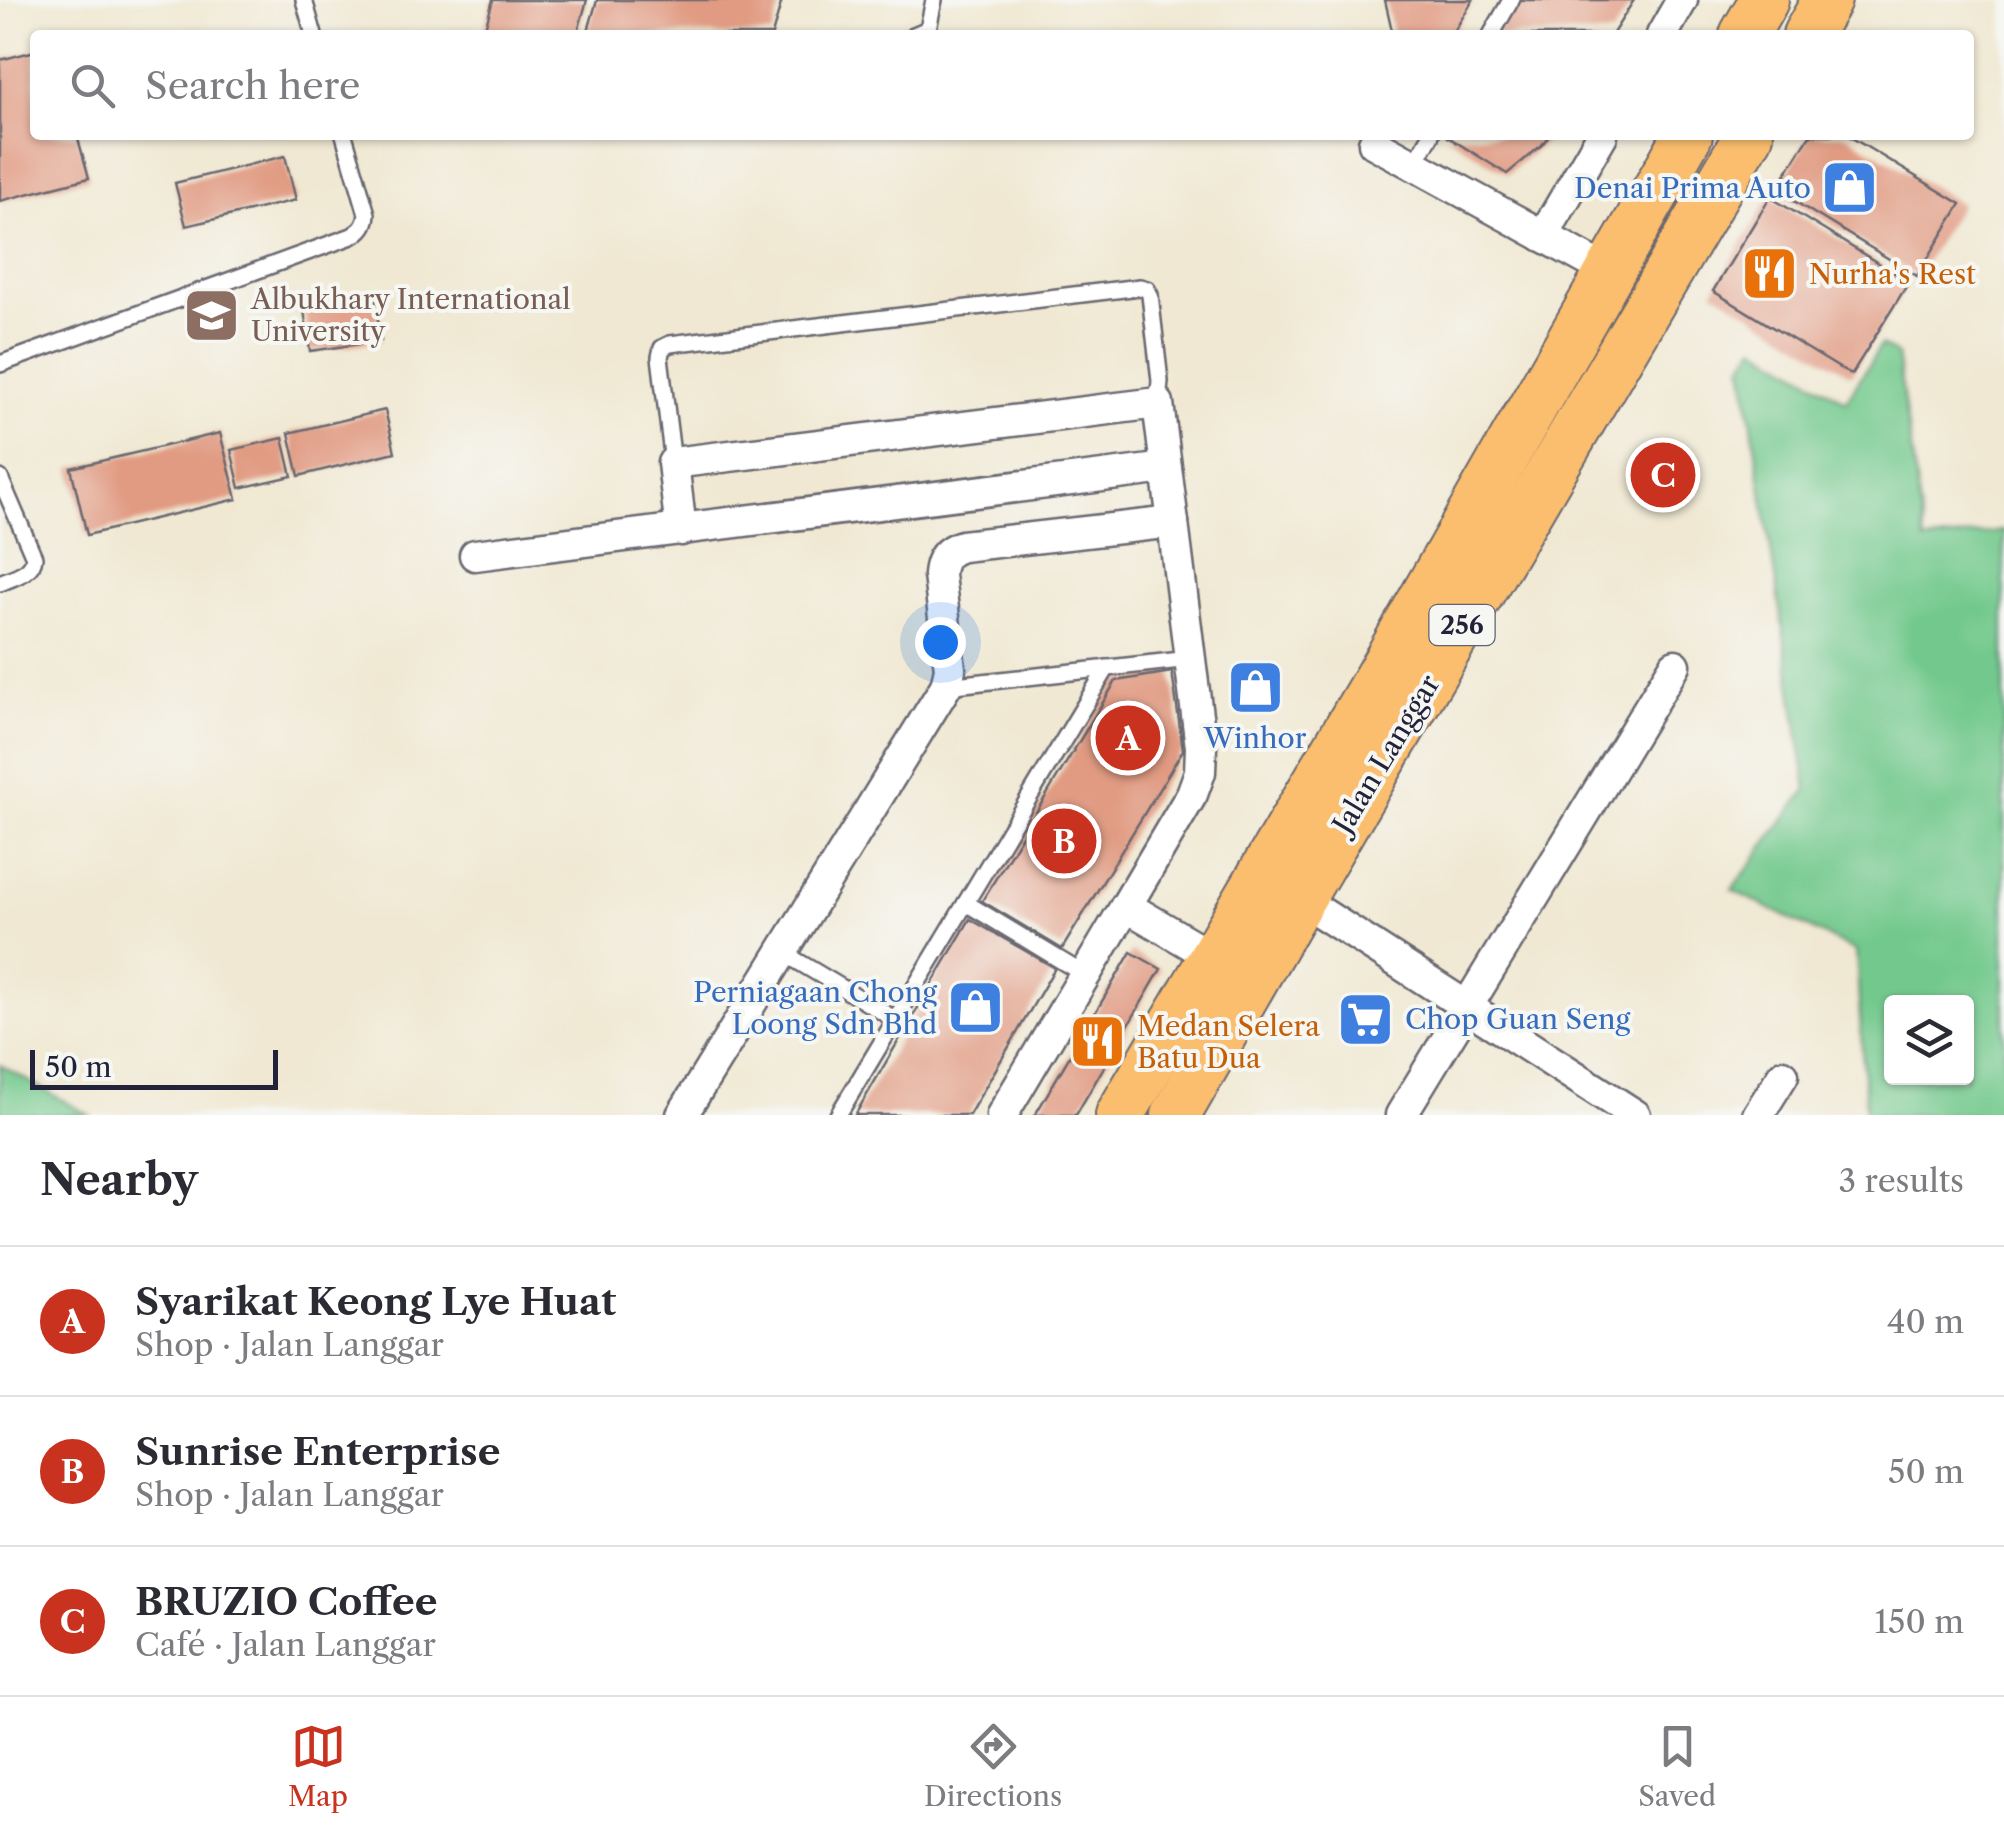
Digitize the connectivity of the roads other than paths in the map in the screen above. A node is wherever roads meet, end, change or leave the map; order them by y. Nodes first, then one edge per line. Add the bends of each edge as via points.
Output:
1 (304, 0) edge
2 (934, 0) edge
3 (1511, 0) edge
4 (1682, 0) edge
5 (1764, 0) edge
6 (1827, 0) edge
7 (313, 30) edge
8 (926, 30) edge
9 (1493, 30) edge
10 (1665, 30) edge
11 (1747, 30) edge
12 (1810, 30) edge
13 (345, 140) edge
14 (1429, 140) edge
15 (1599, 140) edge
16 (1685, 140) edge
17 (1746, 140) edge
18 (1374, 143) dead end
19 (1414, 165) junction
20 (1542, 236) junction
21 (1611, 273) junction
22 (0, 364) edge
23 (1158, 403) junction
24 (673, 463) junction
25 (1166, 468) junction
26 (0, 478) edge
27 (1173, 522) junction
28 (681, 530) junction
29 (475, 556) dead end
30 (0, 583) edge
31 (1190, 659) junction
32 (1675, 665) dead end
33 (1107, 668) junction
34 (946, 686) junction
35 (1300, 899) junction
36 (966, 903) junction
37 (1126, 906) junction
38 (782, 952) junction
39 (1213, 957) junction
40 (1085, 975) junction
41 (1468, 1006) junction
42 (896, 1020) junction
43 (1783, 1075) dead end
44 (682, 1115) edge
45 (838, 1115) edge
46 (1002, 1115) edge
47 (1120, 1115) edge
48 (1176, 1115) edge
49 (1401, 1115) edge
50 (1635, 1115) edge
51 (1758, 1115) edge

1 - 7 lane
2 - 8 lane
3 - 9 lane
4 - 10 street
5 - 11 main road
6 - 12 main road
13 - 22 lane via 367,214 360,231
14 - 19 lane
15 - 20 street
16 - 21 main road, Jalan Langgar / 256
17 - 35 main road, Jalan Langgar / 256
18 - 19 street
19 - 20 street
20 - 21 street
21 - 39 main road, Jalan Langgar / 256
23 - 24 street
23 - 24 lane via 1150,295 1140,287 670,344 660,357
23 - 25 street
24 - 28 street
25 - 27 street
25 - 28 street
26 - 30 lane via 34,564
27 - 31 street
27 - 34 street via 952,549 938,575 950,670
28 - 29 street
31 - 33 lane
31 - 37 street via 1200,772
32 - 41 street
33 - 34 lane
33 - 36 lane
34 - 38 street
35 - 41 street
35 - 48 main road, Jalan Langgar / 256
36 - 40 lane
36 - 42 lane
37 - 39 street
37 - 40 street
38 - 42 lane
38 - 44 street
39 - 47 main road, Jalan Langgar / 256
40 - 46 street
41 - 49 street
41 - 50 street
42 - 45 lane
43 - 51 street

